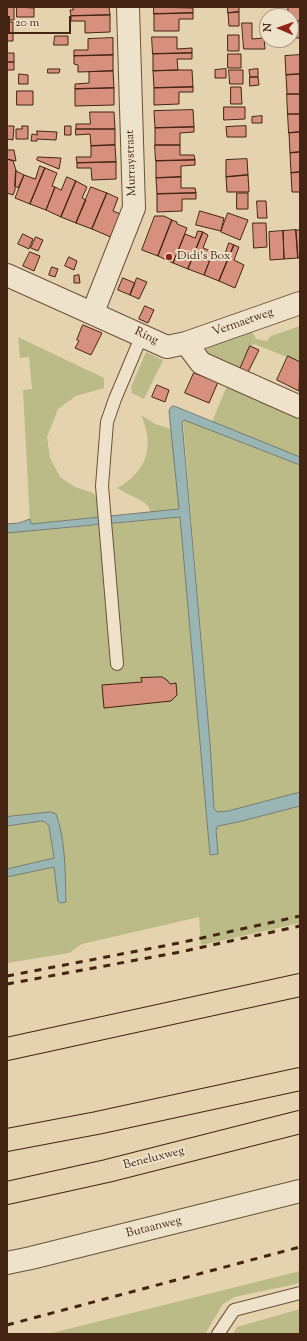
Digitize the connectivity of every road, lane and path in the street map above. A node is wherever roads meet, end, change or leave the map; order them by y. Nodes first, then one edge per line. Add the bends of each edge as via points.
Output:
1 (128, 7) edge
2 (7, 274) edge
3 (300, 303) edge
4 (93, 312) junction
5 (142, 335) junction
6 (186, 343) junction
7 (300, 407) edge
8 (117, 664) dead end
9 (300, 985) edge
10 (7, 1049) edge
11 (300, 1079) edge
12 (300, 1122) edge
13 (7, 1140) edge
14 (300, 1191) edge
15 (7, 1193) edge
16 (7, 1263) edge
17 (300, 1294) edge
18 (218, 1334) edge

1 - 4 street, Murraystraat via 134,208
2 - 4 street, Ring
3 - 6 street, Vermaetweg
4 - 5 street, Ring
5 - 6 street, Ring via 167,347
5 - 8 lane via 114,399 107,422 102,486
6 - 7 street via 201,364
9 - 10 highway
11 - 13 highway
12 - 15 highway, Beneluxweg
14 - 16 street, Butaanweg
17 - 18 lane via 234,1310

